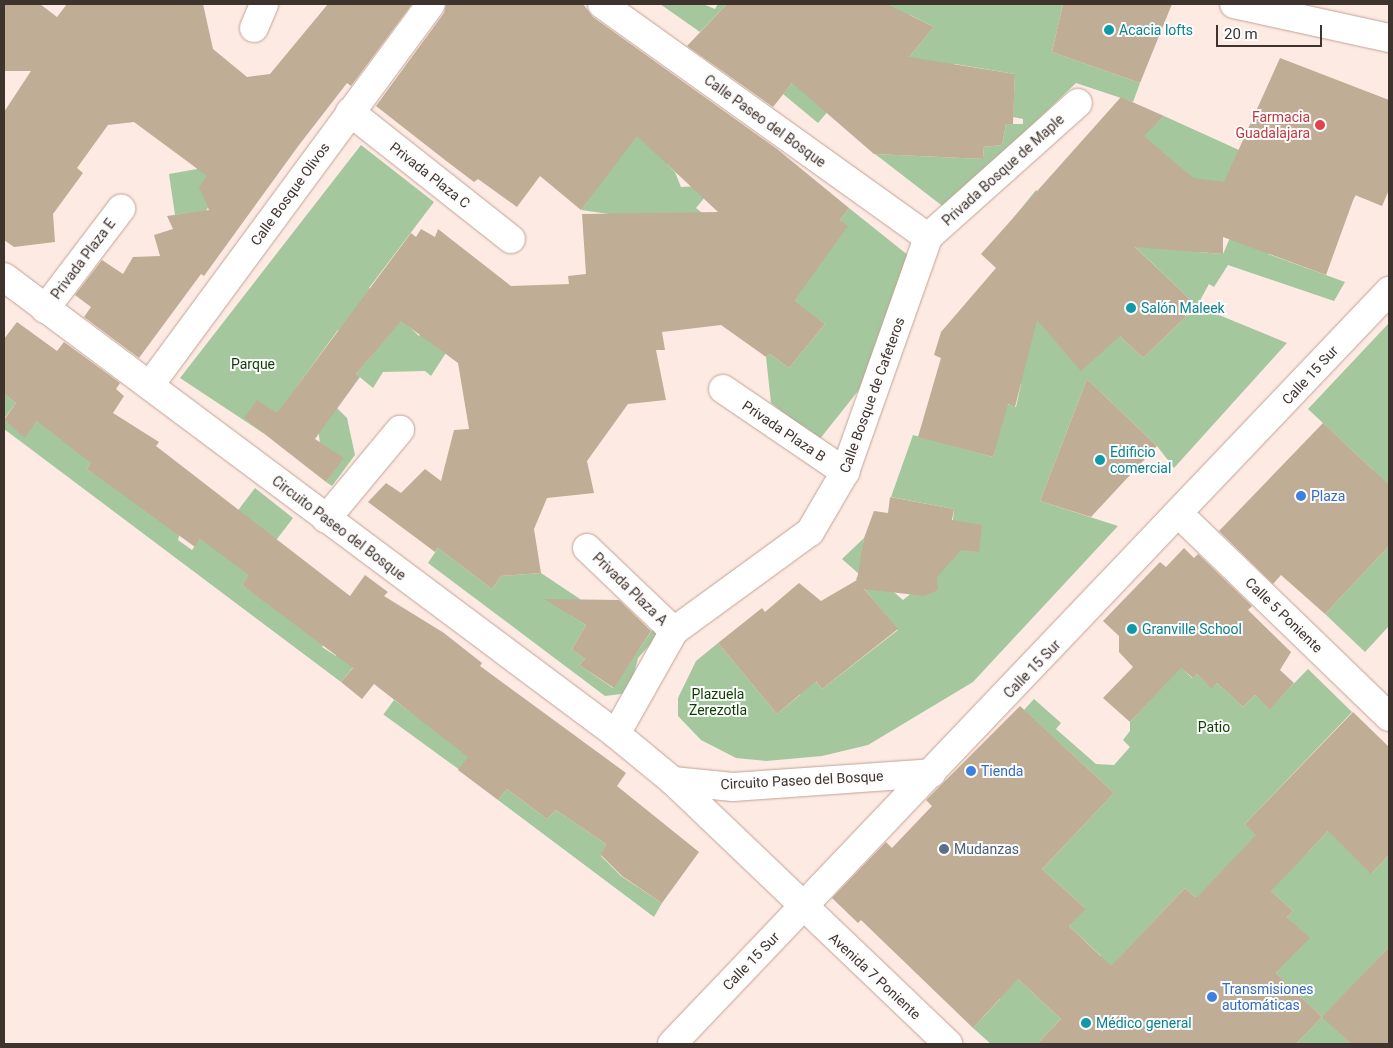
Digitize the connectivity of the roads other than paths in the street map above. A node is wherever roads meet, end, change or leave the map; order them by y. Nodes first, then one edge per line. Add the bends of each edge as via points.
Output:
1 (431, 4) edge
2 (602, 4) edge
3 (1234, 4) edge
4 (1389, 38) edge
5 (1078, 103) dead end
6 (350, 112) junction
7 (121, 209) dead end
8 (928, 238) junction
9 (510, 239) dead end
10 (4, 277) edge
11 (1389, 291) edge
12 (45, 308) junction
13 (150, 386) junction
14 (723, 389) dead end
15 (400, 430) dead end
16 (845, 472) junction
17 (1179, 514) junction
18 (326, 519) junction
19 (587, 548) dead end
20 (674, 631) junction
21 (1389, 717) edge
22 (616, 734) junction
23 (932, 773) junction
24 (673, 781) junction
25 (802, 908) junction
26 (672, 1044) edge
27 (948, 1044) edge

1 - 6 street, Calle Bosque Olivos
2 - 8 street, Calle Paseo del Bosque
3 - 4 street
5 - 8 street, Privada Bosque de Maple
6 - 9 street, Privada Plaza C
6 - 13 street, Calle Bosque Olivos
7 - 12 street, Privada Plaza E
8 - 16 street, Calle Bosque de Cafeteros
10 - 12 street, Circuito Paseo del Bosque
11 - 17 street, Calle 15 Sur
12 - 13 street, Circuito Paseo del Bosque
13 - 18 street, Circuito Paseo del Bosque
14 - 16 street, Privada Plaza B
15 - 18 street
16 - 20 street, Calle Bosque de Cafeteros via 810,532
17 - 21 street, Calle 5 Poniente
17 - 23 street, Calle 15 Sur
18 - 22 street, Circuito Paseo del Bosque
19 - 20 street, Privada Plaza A
20 - 22 street, Calle Bosque de Cafeteros
22 - 24 street, Circuito Paseo del Bosque
23 - 24 street, Circuito Paseo del Bosque via 733,787
23 - 25 street, Calle 15 Sur
24 - 25 street, Circuito Paseo del Bosque
25 - 26 street, Calle 15 Sur
25 - 27 street, Avenida 7 Poniente

